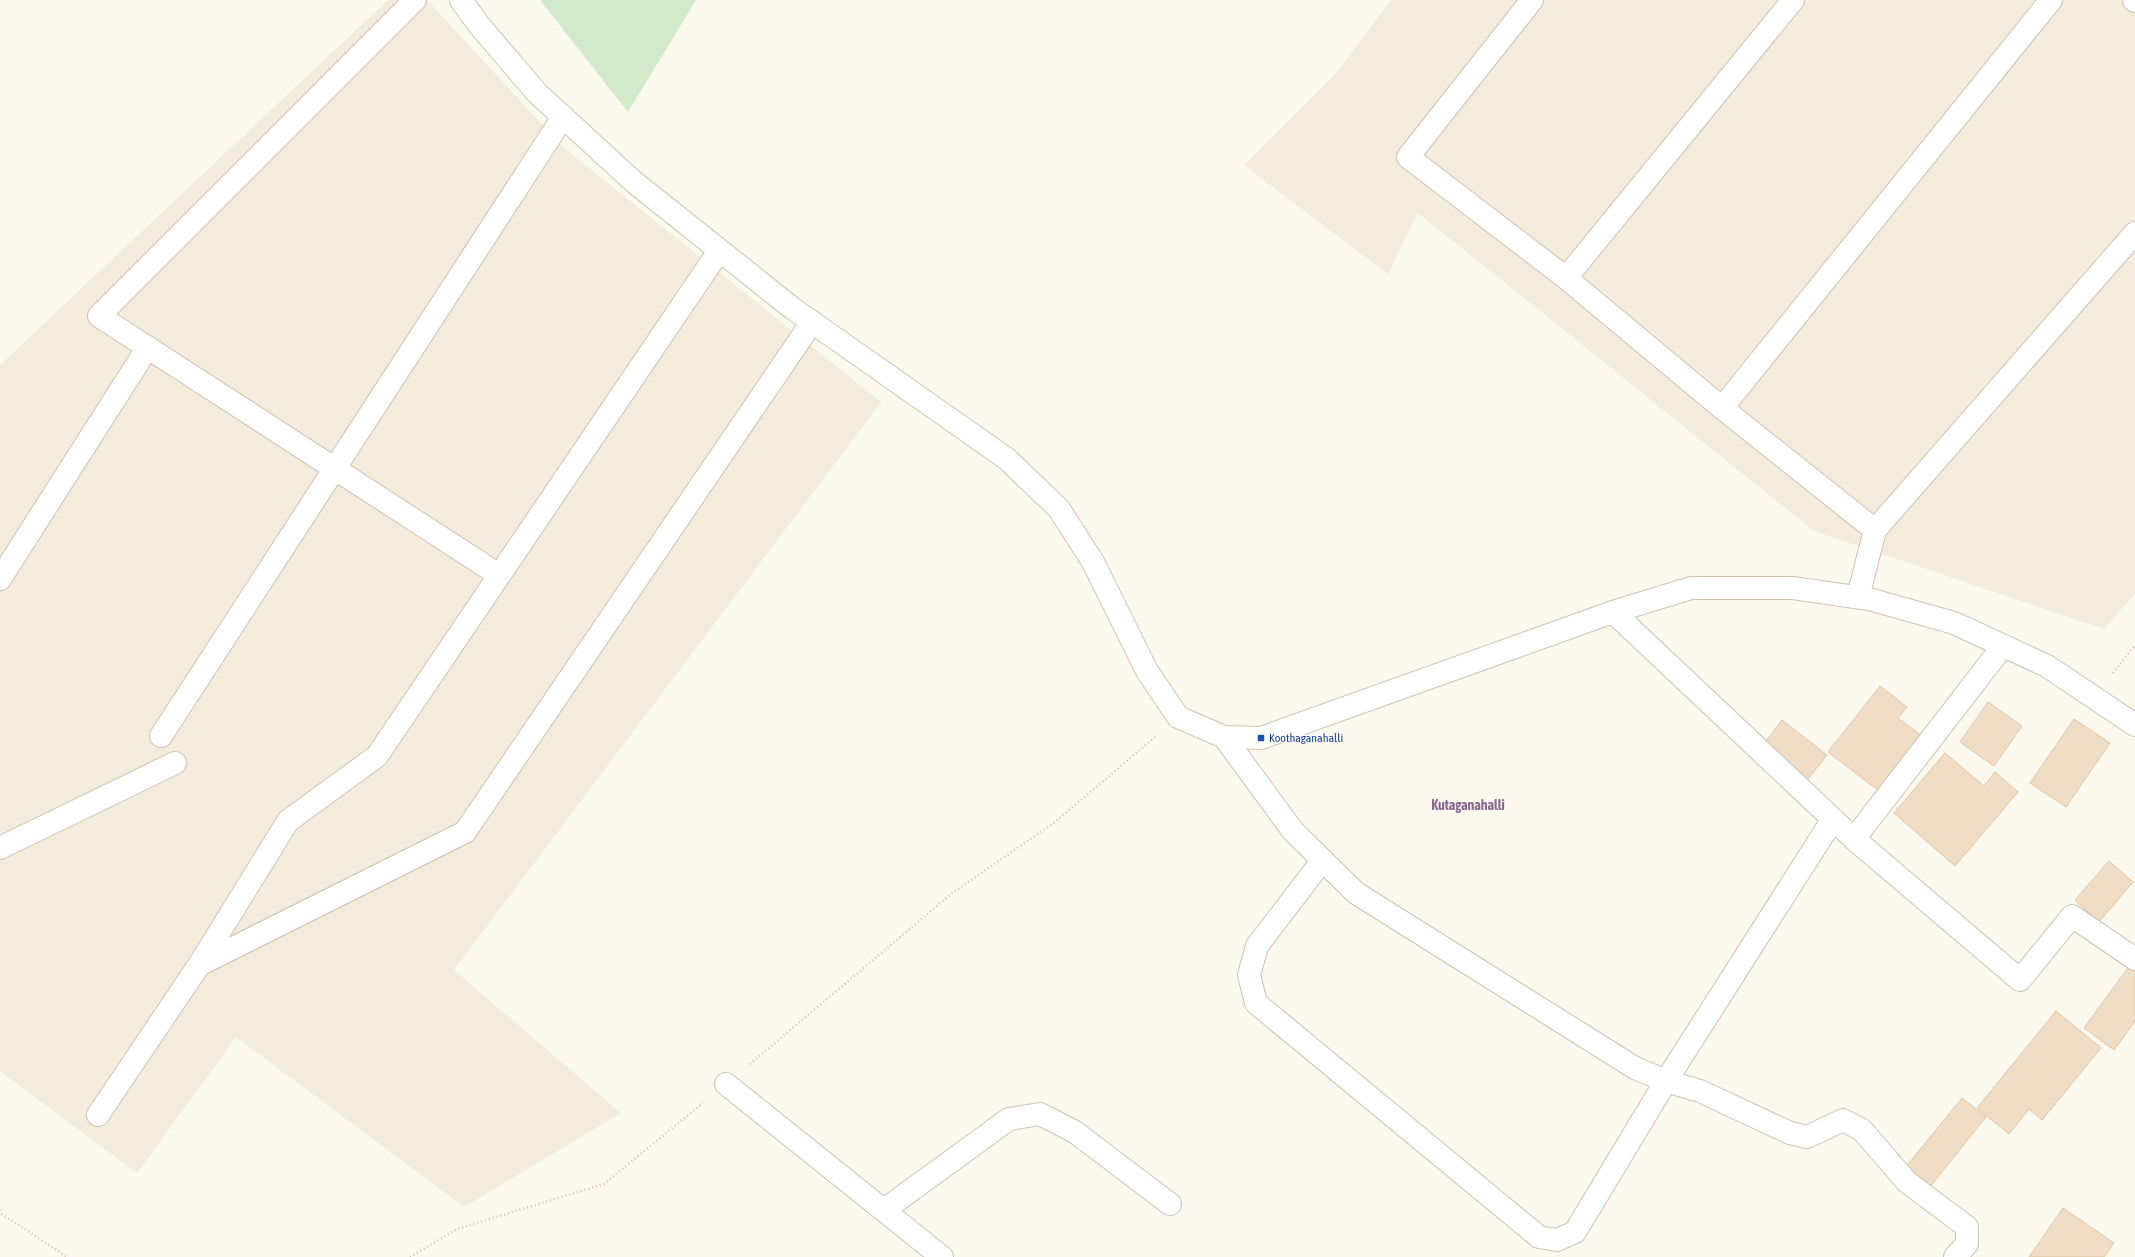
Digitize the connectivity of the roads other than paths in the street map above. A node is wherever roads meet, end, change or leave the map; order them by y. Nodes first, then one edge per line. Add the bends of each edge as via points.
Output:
1 (415, 0) edge
2 (462, 0) edge
3 (1532, 0) edge
4 (1793, 0) edge
5 (2051, 0) edge
6 (563, 117) junction
7 (2135, 233) edge
8 (719, 251) junction
9 (1566, 278) junction
10 (812, 322) junction
11 (148, 347) junction
12 (1722, 408) junction
13 (335, 468) junction
14 (1875, 530) junction
15 (499, 575) junction
16 (0, 579) edge
17 (1858, 597) junction
18 (1613, 612) junction
19 (2003, 646) junction
20 (2135, 725) edge
21 (161, 736) dead end
22 (1224, 737) junction
23 (175, 763) dead end
24 (1833, 819) junction
25 (1854, 839) junction
26 (0, 848) edge
27 (1322, 861) junction
28 (2135, 959) edge
29 (199, 965) junction
30 (1666, 1081) junction
31 (726, 1084) road end
32 (98, 1115) dead end
33 (1170, 1204) dead end
34 (884, 1210) junction
35 (942, 1257) edge
36 (1954, 1257) edge

1 - 11 street via 99,316
2 - 6 street via 479,25 537,93
3 - 9 street via 1408,157
4 - 9 street
5 - 12 street
6 - 8 street via 634,182
6 - 13 street
7 - 14 street
8 - 10 street
8 - 15 street
9 - 12 street
10 - 22 street via 1008,459 1060,509 1093,562 1147,672 1178,717
10 - 29 street via 465,832
11 - 13 street
11 - 16 street
12 - 14 street
13 - 15 street
13 - 21 street
14 - 17 street
15 - 29 street via 377,756 288,821
17 - 18 street via 1793,588 1691,588
17 - 19 street via 1954,623
18 - 22 street via 1261,738
18 - 24 street
19 - 20 street via 2047,666
19 - 25 street
22 - 27 street via 1293,831
23 - 26 street
24 - 25 street
24 - 30 street
25 - 28 street via 2020,980 2072,916
27 - 30 street via 1356,893 1635,1068
27 - 30 street via 1257,946 1249,975 1256,1003 1539,1237 1557,1240 1575,1232
29 - 32 street
30 - 36 street via 1700,1091 1790,1133 1807,1137 1843,1120 1862,1130 1907,1182 1967,1227 1967,1244
31 - 34 street
33 - 34 street via 1075,1132 1040,1114 1009,1119
34 - 35 street

